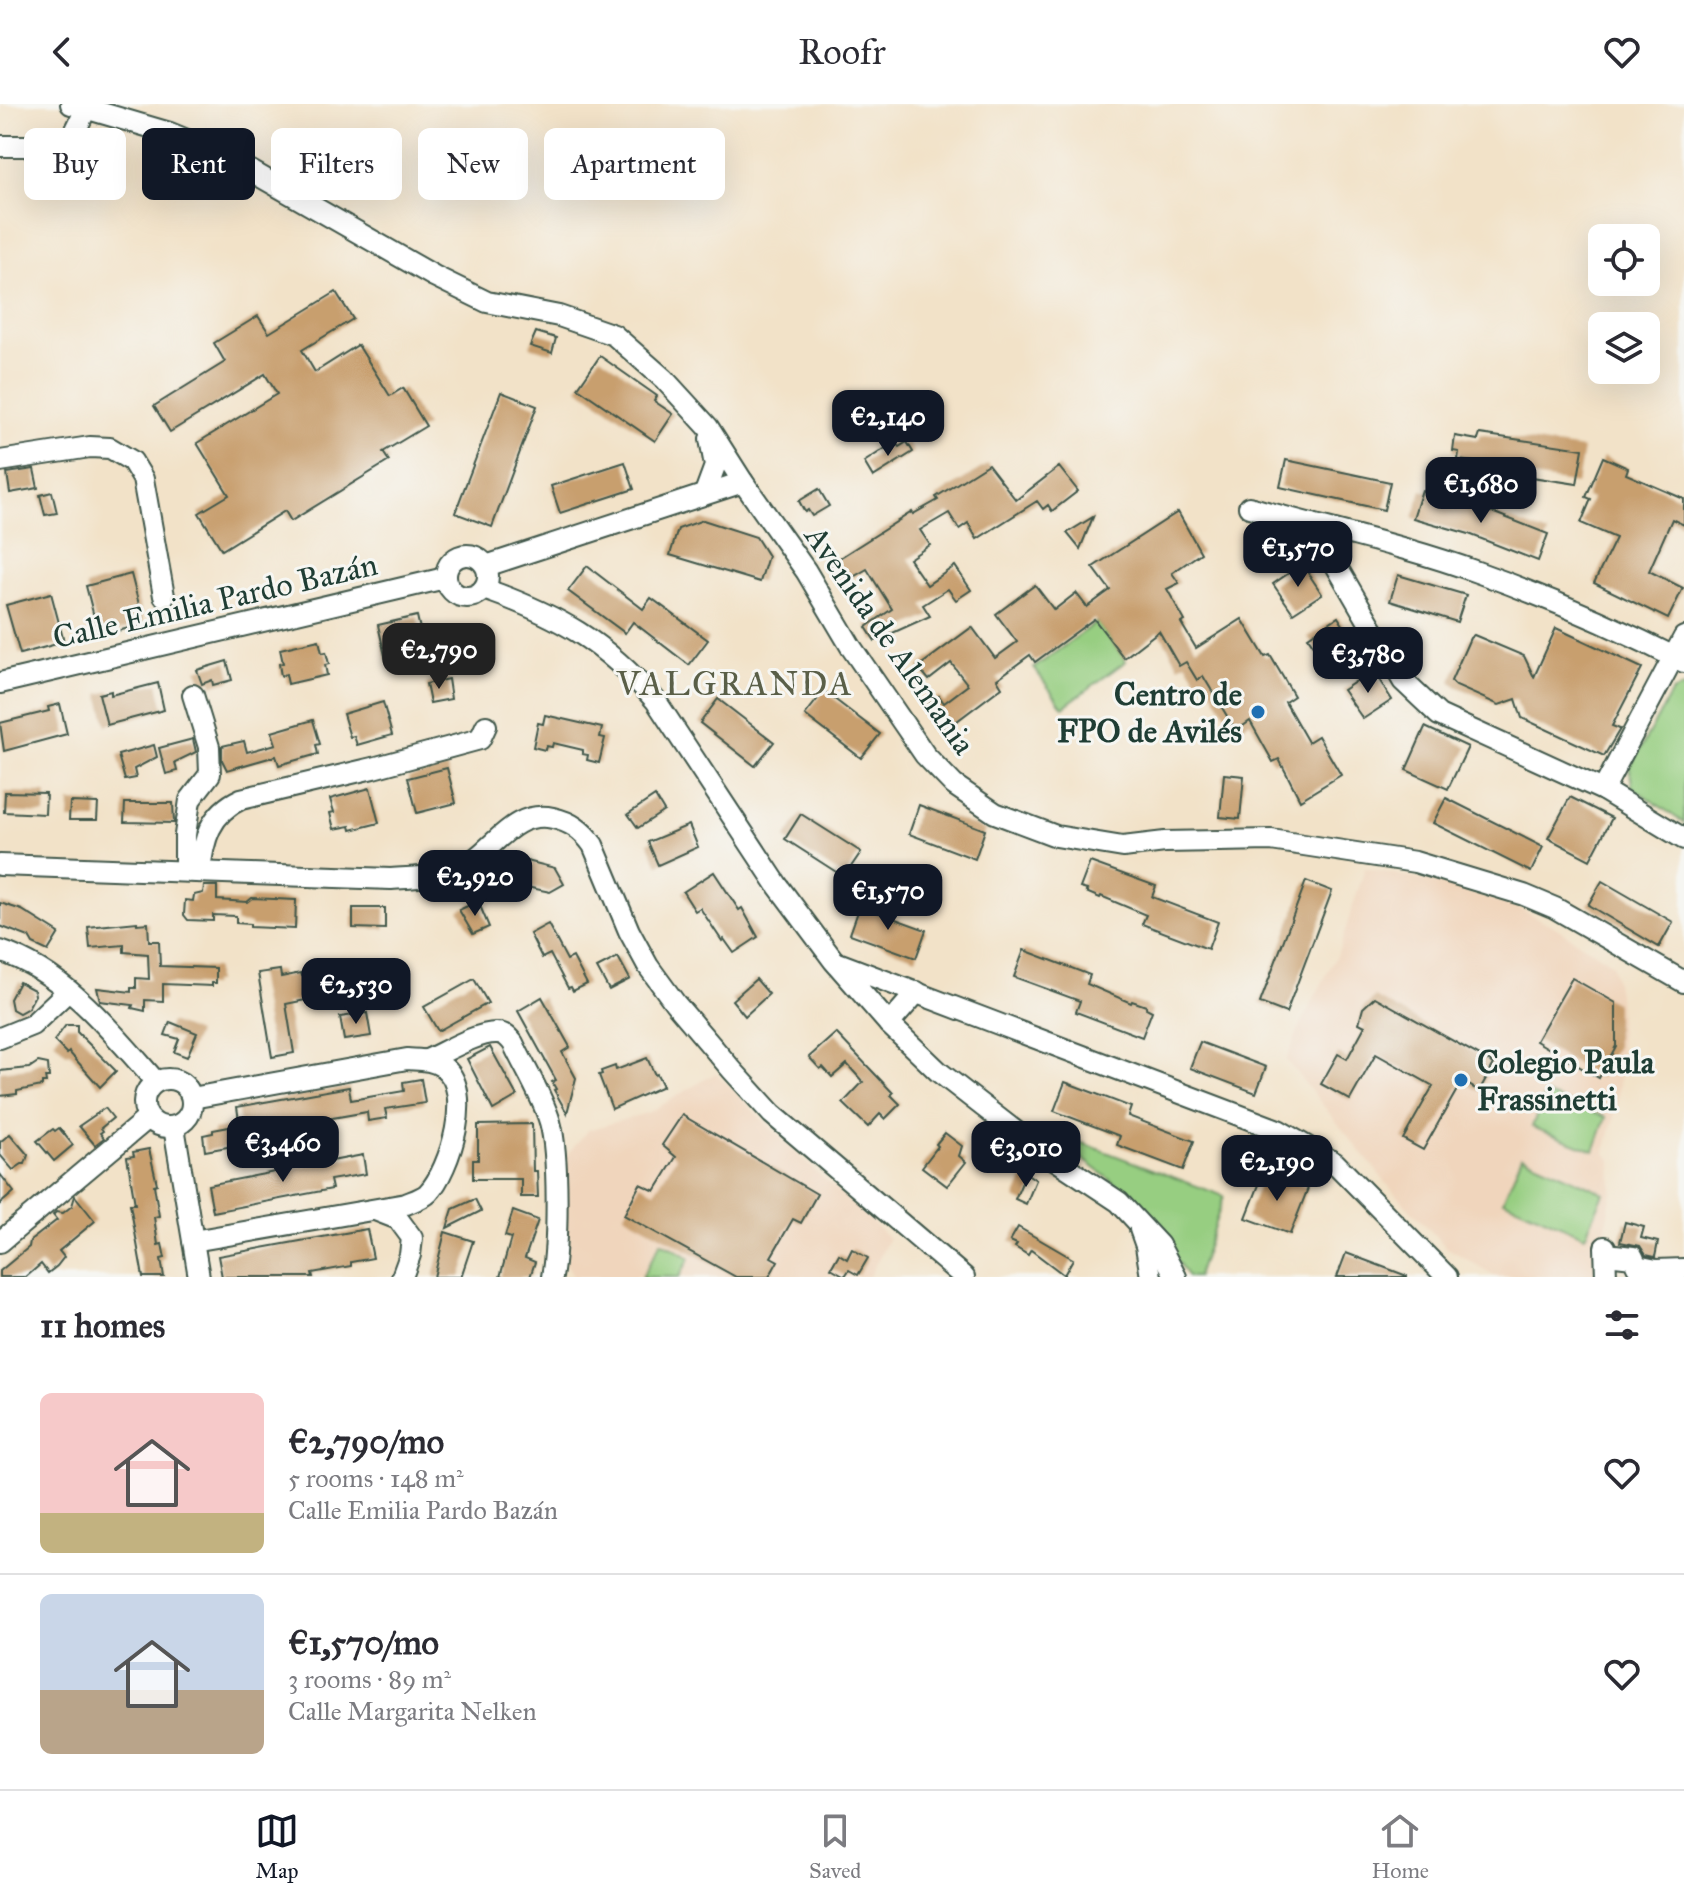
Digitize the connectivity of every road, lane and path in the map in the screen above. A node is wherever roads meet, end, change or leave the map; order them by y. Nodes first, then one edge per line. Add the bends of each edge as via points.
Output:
1 (78, 106) edge
2 (0, 146) edge
3 (708, 427) junction
4 (0, 461) edge
5 (743, 482) junction
6 (705, 493) junction
7 (1249, 507) dead end
8 (1312, 524) junction
9 (486, 566) junction
10 (445, 578) junction
11 (484, 589) junction
12 (164, 596) dead end
13 (1684, 637) edge
14 (1679, 660) edge
15 (0, 683) edge
16 (193, 695) dead end
17 (486, 726) dead end
18 (1603, 790) junction
19 (1684, 839) edge
20 (0, 865) edge
21 (192, 872) junction
22 (0, 951) edge
23 (834, 961) junction
24 (1684, 982) edge
25 (68, 991) junction
26 (917, 992) junction
27 (889, 1024) junction
28 (0, 1038) edge
29 (427, 1060) junction
30 (156, 1082) junction
31 (192, 1098) junction
32 (148, 1118) junction
33 (174, 1127) junction
34 (375, 1210) junction
35 (1138, 1225) junction
36 (193, 1241) junction
37 (0, 1242) edge
38 (1684, 1269) edge
39 (1149, 1274) edge
40 (199, 1277) edge
41 (402, 1277) edge
42 (552, 1277) edge
43 (964, 1277) edge
44 (1176, 1277) edge
45 (1447, 1277) edge
46 (1606, 1277) edge

1 - 2 street via 71,140 52,146
1 - 3 street, Avenida de Alemania via 223,155 487,302 559,316 614,335
3 - 5 street, Avenida de Alemania
3 - 6 street via 715,466
4 - 12 street via 90,447 110,448 132,461 143,479
5 - 6 street
5 - 24 street, Avenida de Alemania via 925,755 954,785 995,813 1056,836 1123,847 1271,840 1427,865 1555,908
6 - 9 street
7 - 8 street
8 - 14 street via 1478,572
8 - 18 street via 1403,681 1439,715
9 - 10 street via 475,556 457,556 446,567
9 - 11 street
10 - 11 street via 457,595 473,596
10 - 15 street, Calle Emilia Pardo Bazán
11 - 23 street via 564,623 633,674
13 - 14 street
14 - 18 street
16 - 21 street via 209,747 210,774 190,800 185,835
17 - 21 street via 480,739 227,805 212,822
18 - 19 street
20 - 21 street
21 - 43 street via 434,876 460,868 527,818 568,822 593,845 648,966 732,1070 772,1114
22 - 25 street
23 - 26 street
23 - 27 street
25 - 28 street via 32,1025
25 - 30 street
26 - 27 street
26 - 45 street via 1278,1130 1335,1163
27 - 35 street via 939,1072 1033,1145 1119,1202
29 - 31 street via 407,1059
29 - 34 street via 445,1068 456,1087 460,1108 455,1132 440,1175 427,1194
29 - 42 street via 498,1032 513,1043 550,1122 556,1240
30 - 31 street via 176,1080
30 - 32 street via 146,1092
31 - 33 street via 188,1118
32 - 33 street
32 - 37 street
33 - 36 street
34 - 36 street
34 - 41 street via 398,1219 412,1238
35 - 39 street
35 - 44 street via 1159,1245
36 - 40 street
38 - 46 street via 1637,1266 1633,1257 1606,1251

